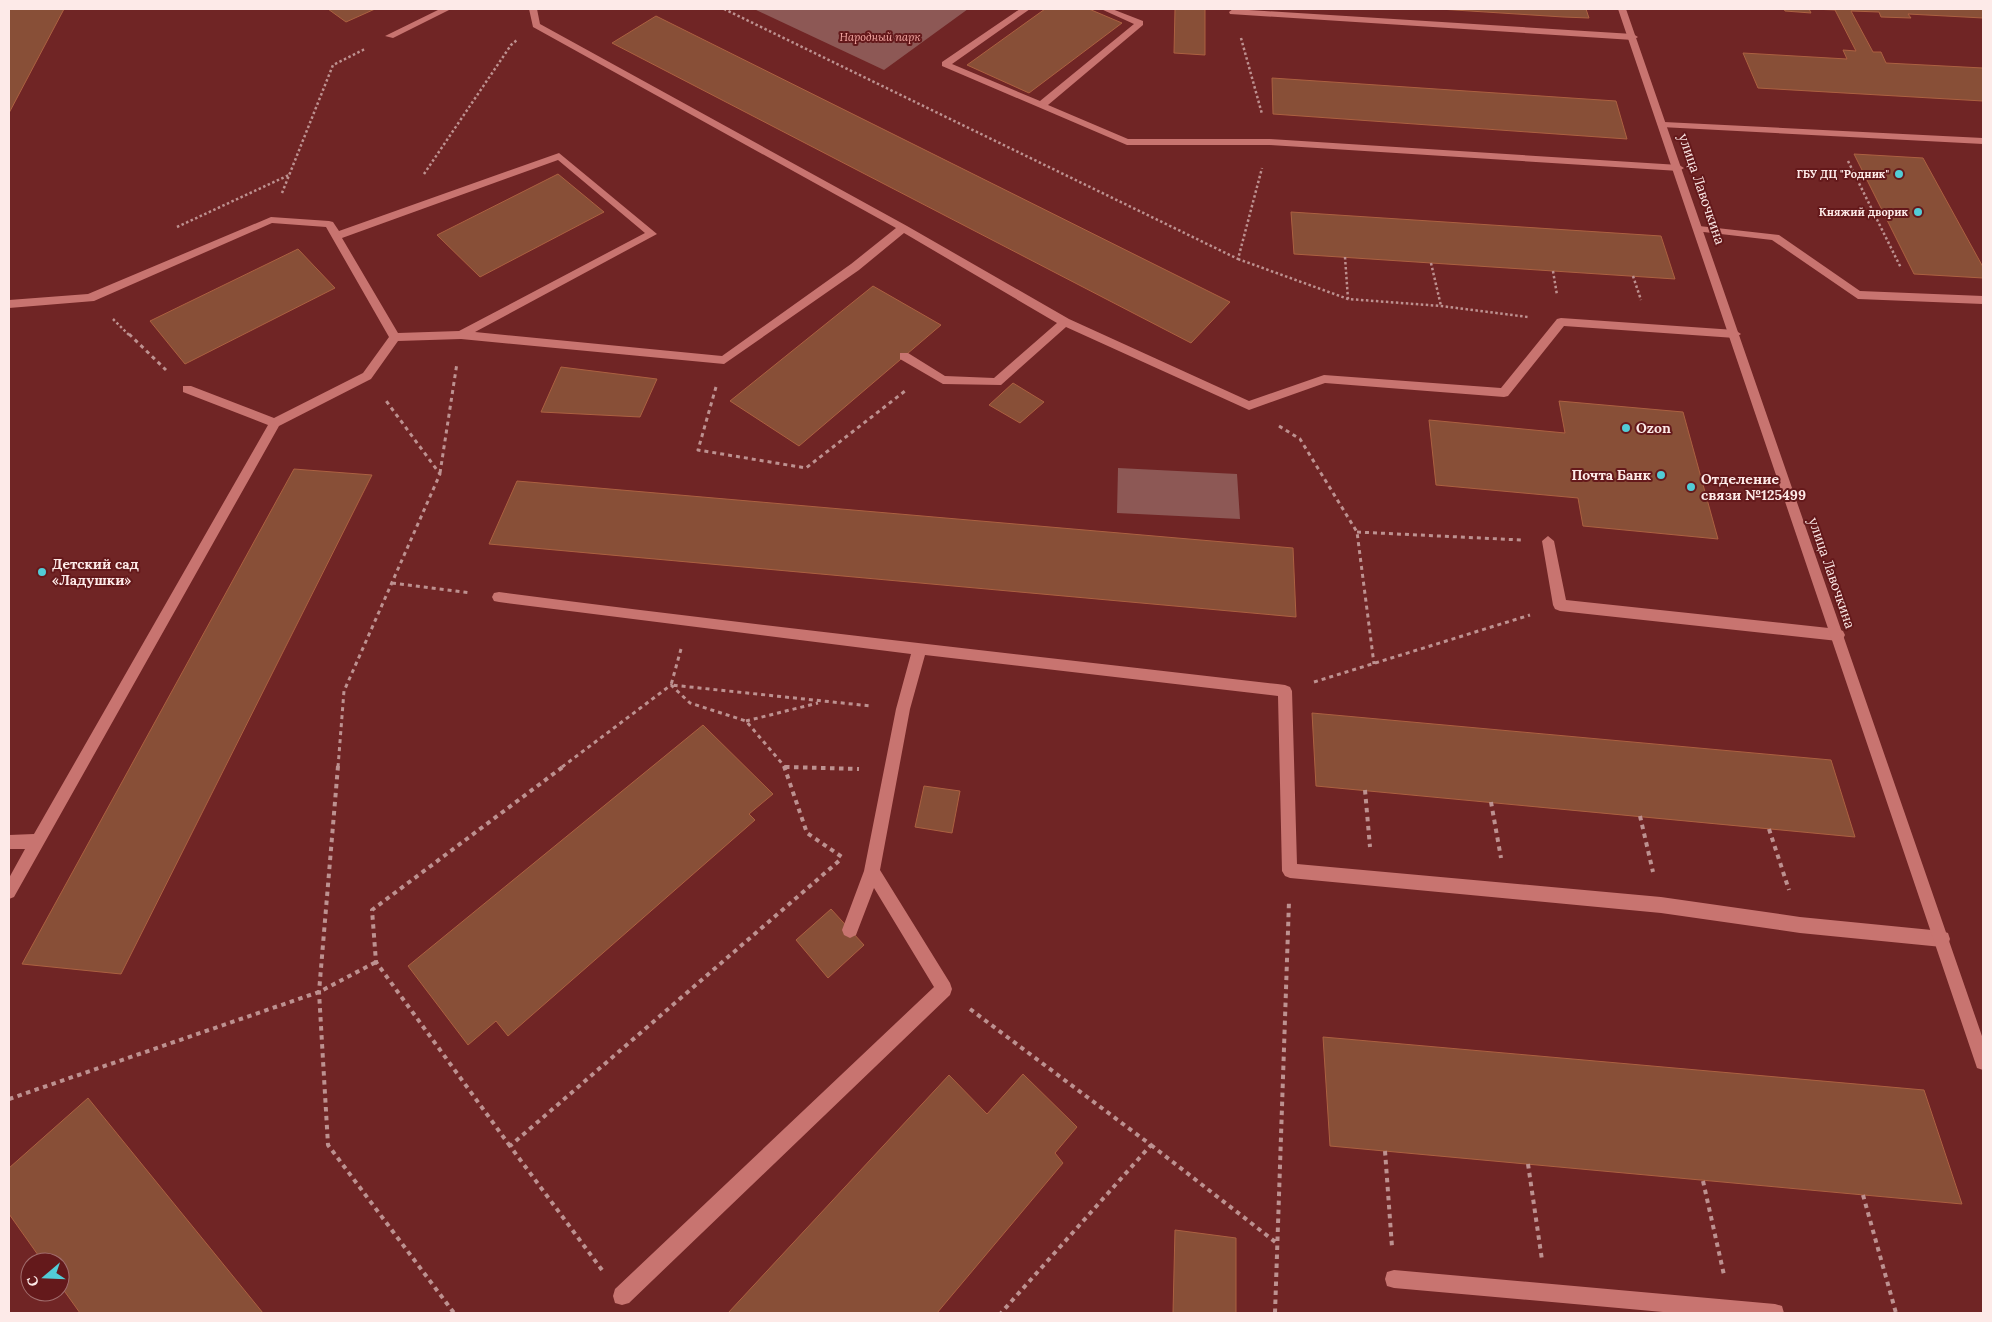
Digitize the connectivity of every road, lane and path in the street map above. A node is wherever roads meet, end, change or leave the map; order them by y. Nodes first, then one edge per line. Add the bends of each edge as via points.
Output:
1 (447, 9) edge
2 (533, 9) edge
3 (1026, 9) edge
4 (1104, 9) edge
5 (1622, 9) edge
6 (1233, 12) dead end
7 (536, 25) junction
8 (390, 36) joint
9 (1633, 37) junction
10 (1042, 105) junction
11 (1664, 125) junction
12 (1834, 134) junction
13 (1983, 141) edge
14 (1679, 168) junction
15 (289, 175) junction
16 (420, 180) dead end
17 (271, 220) junction
18 (175, 228) dead end
19 (903, 228) junction
20 (1700, 229) junction
21 (336, 236) junction
22 (1345, 257) dead end
23 (1238, 259) dead end
24 (1431, 263) dead end
25 (1916, 297) junction
26 (90, 298) junction
27 (1348, 299) junction
28 (1983, 300) edge
29 (9, 304) edge
30 (1441, 306) junction
31 (1065, 322) junction
32 (1561, 322) junction
33 (1735, 334) junction
34 (461, 335) junction
35 (395, 336) junction
36 (904, 356) dead end
37 (724, 360) junction
38 (929, 372) junction
39 (368, 376) junction
40 (187, 389) joint
41 (1249, 406) junction
42 (275, 423) junction
43 (440, 474) junction
44 (1357, 532) junction
45 (1548, 541) joint
46 (392, 583) junction
47 (499, 597) joint
48 (1560, 605) junction
49 (688, 622) junction
50 (1838, 636) junction
51 (920, 647) junction
52 (1374, 664) junction
53 (671, 685) junction
54 (1285, 691) junction
55 (820, 702) junction
56 (903, 708) junction
57 (746, 721) junction
58 (785, 767) junction
59 (890, 769) junction
60 (1365, 790) dead end
61 (1491, 802) dead end
62 (1640, 816) dead end
63 (1769, 829) dead end
64 (9, 842) edge
65 (38, 842) junction
66 (843, 857) junction
67 (872, 871) junction
68 (1290, 871) junction
69 (1373, 879) junction
70 (1507, 891) junction
71 (9, 892) edge
72 (1661, 905) junction
73 (1800, 925) junction
74 (850, 930) dead end
75 (1942, 939) junction
76 (376, 962) junction
77 (944, 989) junction
78 (319, 992) junction
79 (1983, 1062) edge
80 (9, 1099) edge
81 (1151, 1145) junction
82 (510, 1146) junction
83 (1385, 1151) dead end
84 (1528, 1164) dead end
85 (1703, 1181) dead end
86 (1863, 1195) dead end
87 (1278, 1244) junction
88 (1394, 1279) joint
89 (1546, 1294) junction
90 (622, 1296) joint
91 (1731, 1310) junction
92 (454, 1313) edge
93 (1000, 1313) edge
94 (1275, 1313) edge
95 (1775, 1313) edge
96 (1896, 1313) edge

1 - 8 street
2 - 7 street
3 - 10 street via 945,64
4 - 10 street via 1140,23
5 - 9 street, улица Лавочкина
6 - 9 street
7 - 16 path via 511,45
7 - 19 street
8 - 15 path via 333,65
9 - 11 street, улица Лавочкина
10 - 14 street via 1127,142 1270,142
11 - 12 street
11 - 14 street, улица Лавочкина
12 - 13 street
12 - 25 path
14 - 20 street, улица Лавочкина
15 - 17 path
15 - 18 path
17 - 21 street via 329,224
17 - 26 street
19 - 31 street
19 - 37 street via 855,267
20 - 25 street via 1775,237 1858,295
20 - 33 street, улица Лавочкина
21 - 34 street via 560,156 652,234
21 - 35 street
22 - 27 path
23 - 27 path
24 - 30 path
25 - 28 street
26 - 29 street
26 - 40 path
27 - 30 path
30 - 32 path
31 - 38 street via 997,382 943,380
31 - 41 street
32 - 33 street
32 - 41 street via 1504,393 1324,379
33 - 50 street, улица Лавочкина
34 - 35 street
34 - 37 street
34 - 43 path
35 - 39 street
36 - 38 street
37 - 38 path via 698,450 806,468
39 - 42 street
39 - 43 path
40 - 42 street
41 - 44 path via 1300,440
42 - 65 street
43 - 46 path
44 - 45 path
44 - 52 path
45 - 48 street
46 - 47 path
46 - 78 path via 344,691
47 - 49 street
48 - 50 street
48 - 52 path
49 - 51 street
49 - 53 path
50 - 75 street, улица Лавочкина
51 - 54 street
51 - 56 street
52 - 54 path
53 - 55 path
53 - 57 path via 690,703
53 - 76 path via 372,910
54 - 68 street
55 - 56 path
55 - 57 path
56 - 59 street
57 - 58 path
58 - 59 path
58 - 66 path via 807,833
59 - 67 street
60 - 69 path
61 - 70 path
62 - 72 path
63 - 73 path
64 - 65 street
65 - 71 street
66 - 67 path
66 - 82 path
67 - 74 street
67 - 77 street
68 - 69 street
68 - 87 path
69 - 70 street
70 - 72 street
72 - 73 street
73 - 75 street
75 - 79 street, улица Лавочкина
76 - 78 path
76 - 82 path
77 - 81 path
77 - 90 street
78 - 80 path
78 - 92 path via 328,1145
81 - 87 path
81 - 93 path
82 - 90 path
83 - 88 path
84 - 89 path
85 - 91 path
86 - 96 path
87 - 94 path
88 - 89 street
89 - 91 street
91 - 95 street

